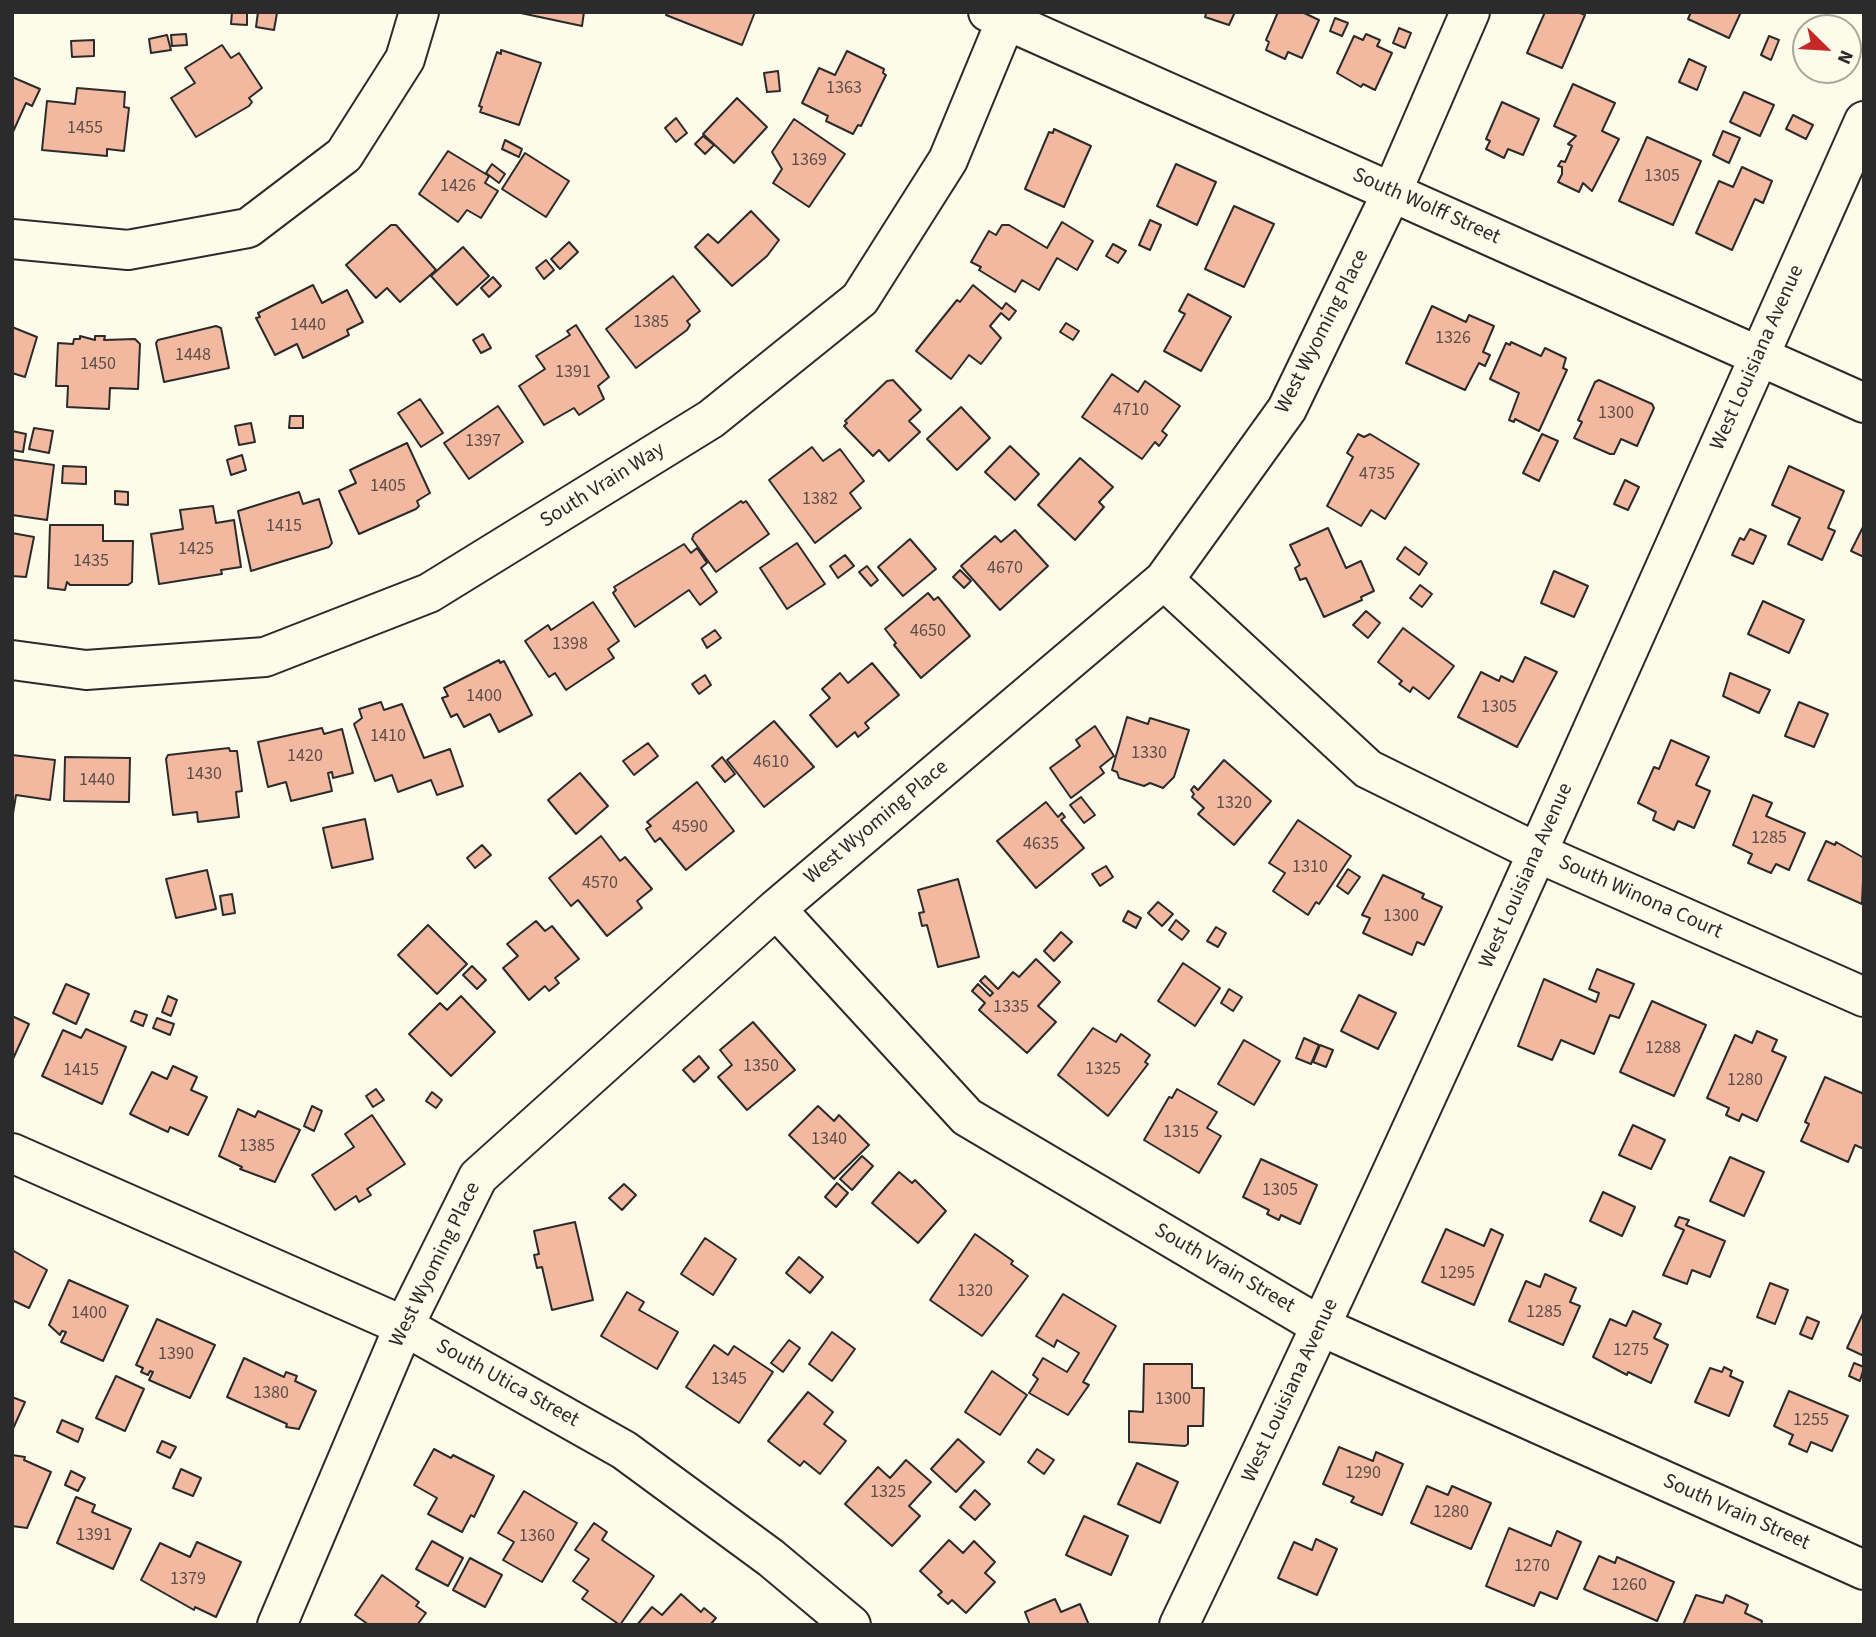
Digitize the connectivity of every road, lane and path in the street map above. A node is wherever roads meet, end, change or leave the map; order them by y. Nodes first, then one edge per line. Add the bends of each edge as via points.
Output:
1 (419, 12) edge
2 (1470, 12) edge
3 (997, 16) edge
4 (1864, 121) edge
5 (1391, 192) junction
6 (12, 239) edge
7 (1759, 356) junction
8 (1864, 403) edge
9 (1164, 580) junction
10 (12, 660) edge
11 (1538, 853) junction
12 (776, 909) junction
13 (1864, 996) edge
14 (12, 1153) edge
15 (404, 1326) junction
16 (1322, 1327) junction
17 (1864, 1570) edge
18 (277, 1625) edge
19 (851, 1625) edge
20 (1179, 1625) edge

1 - 6 street via 404,59 344,155 248,228 128,250
2 - 5 street, West Wyoming Place
3 - 5 street, South Wolff Street
3 - 10 street, South Vrain Way via 948,160 860,299 711,419 429,593 265,657 86,670
4 - 7 street, West Louisiana Avenue
5 - 7 street, South Wolff Street
5 - 9 street, West Wyoming Place via 1287,409
7 - 8 street, South Wolff Street
7 - 11 street, West Louisiana Avenue
9 - 11 street, South Winona Court via 1368,769
9 - 12 street, West Wyoming Place
11 - 13 street, South Winona Court
11 - 16 street, West Louisiana Avenue
12 - 15 street, West Wyoming Place via 478,1177
12 - 16 street, South Vrain Street via 967,1118
14 - 15 street, South Utica Street
15 - 18 street, West Wyoming Place
15 - 19 street, South Utica Street via 624,1450 771,1558
16 - 17 street, South Vrain Street
16 - 20 street, West Louisiana Avenue

